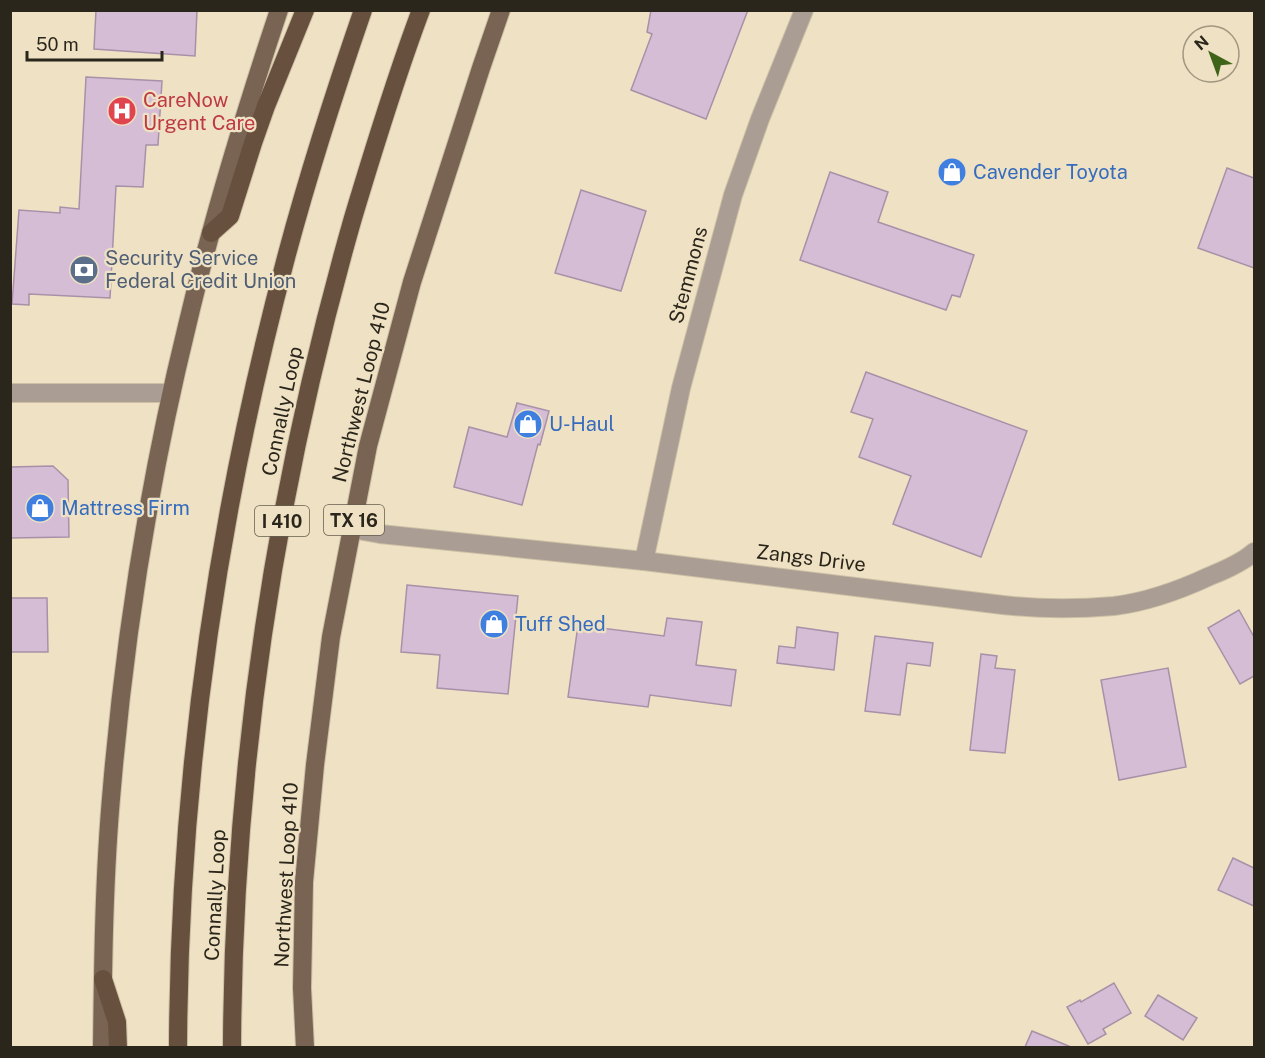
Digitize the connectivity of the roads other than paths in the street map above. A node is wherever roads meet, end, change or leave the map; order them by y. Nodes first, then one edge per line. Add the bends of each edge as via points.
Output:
1 (279, 10) edge
2 (305, 10) edge
3 (363, 10) edge
4 (421, 10) edge
5 (501, 10) edge
6 (804, 10) edge
7 (211, 233) junction
8 (10, 393) edge
9 (171, 393) junction
10 (352, 529) junction
11 (1254, 552) edge
12 (644, 561) junction
13 (103, 979) junction
14 (102, 1047) edge
15 (118, 1047) edge
16 (178, 1047) edge
17 (232, 1047) edge
18 (305, 1047) edge

1 - 7 main road
2 - 7 highway via 266,106 230,216
3 - 16 highway, Connally Loop / I 410 via 288,252 251,401 230,509 194,759 182,902
4 - 17 highway, Connally Loop / I 410 via 367,171 332,297 276,555 244,806
5 - 10 main road, Northwest Loop 410 / TX 16 via 412,282 368,446
6 - 12 street, Stemmons via 734,195 681,388
7 - 9 main road
8 - 9 street
9 - 13 main road via 139,566 121,702 110,818
10 - 12 street, Zangs Drive
10 - 18 main road, Northwest Loop 410 / TX 16 via 331,637 304,882
11 - 12 street, Zangs Drive via 1184,588 1148,599 1084,607 1010,606
13 - 14 main road
13 - 15 highway via 117,1022

